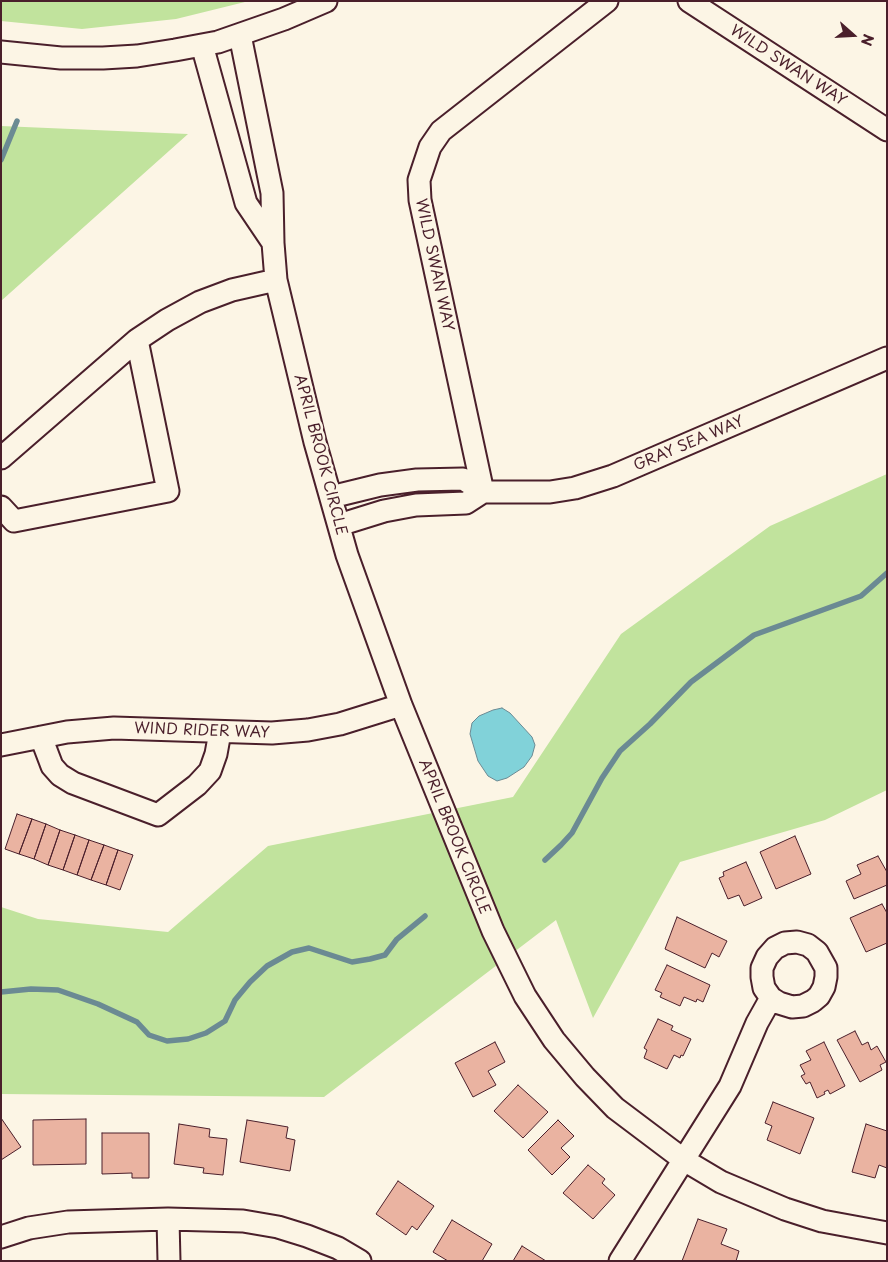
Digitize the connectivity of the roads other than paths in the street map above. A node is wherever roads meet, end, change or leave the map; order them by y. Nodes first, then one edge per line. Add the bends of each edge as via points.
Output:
1 (326, 1) edge
2 (607, 1) edge
3 (689, 1) edge
4 (240, 35) junction
5 (202, 45) junction
6 (1, 52) edge
7 (887, 130) edge
8 (273, 243) junction
9 (276, 280) junction
10 (137, 340) junction
11 (887, 358) edge
12 (1, 458) edge
13 (483, 492) junction
14 (331, 497) junction
15 (1, 507) edge
16 (339, 525) junction
17 (401, 705) junction
18 (220, 732) junction
19 (41, 737) junction
20 (1, 745) edge
21 (772, 998) dead end
22 (684, 1160) junction
23 (168, 1219) junction
24 (887, 1233) edge
25 (1, 1237) edge
26 (169, 1261) edge
27 (360, 1261) edge
28 (620, 1261) edge

1 - 4 street
2 - 13 street, WILD SWAN WAY via 441,131 430,147 419,180 420,200
3 - 7 street, WILD SWAN WAY
4 - 5 street
4 - 8 street, APRIL BROOK CIRCLE via 272,194
5 - 6 street via 103,58
5 - 8 street, APRIL BROOK CIRCLE via 246,203
8 - 9 street, APRIL BROOK CIRCLE
9 - 10 street via 232,290 200,302
9 - 14 street, APRIL BROOK CIRCLE
10 - 12 street
10 - 15 street via 168,491 14,521
11 - 13 street, GRAY SEA WAY via 613,476 550,492
13 - 14 street via 463,479 417,480
13 - 16 street, GRAY SEA WAY via 466,503 416,505
14 - 16 street, APRIL BROOK CIRCLE
16 - 17 street, APRIL BROOK CIRCLE via 347,556
17 - 18 street, WIND RIDER WAY via 340,724 308,730
17 - 22 street, APRIL BROOK CIRCLE via 493,932 525,996 554,1040 615,1108
18 - 19 street, WIND RIDER WAY via 114,728
18 - 19 street via 210,771 197,786 158,814 73,783 60,775 52,766
19 - 20 street, WIND RIDER WAY
21 - 22 street via 757,1023 730,1086
22 - 24 street, APRIL BROOK CIRCLE via 721,1182 785,1209 822,1221
22 - 28 street
23 - 25 street via 68,1222 29,1228
23 - 26 street
23 - 27 street via 243,1221 278,1227 338,1248

